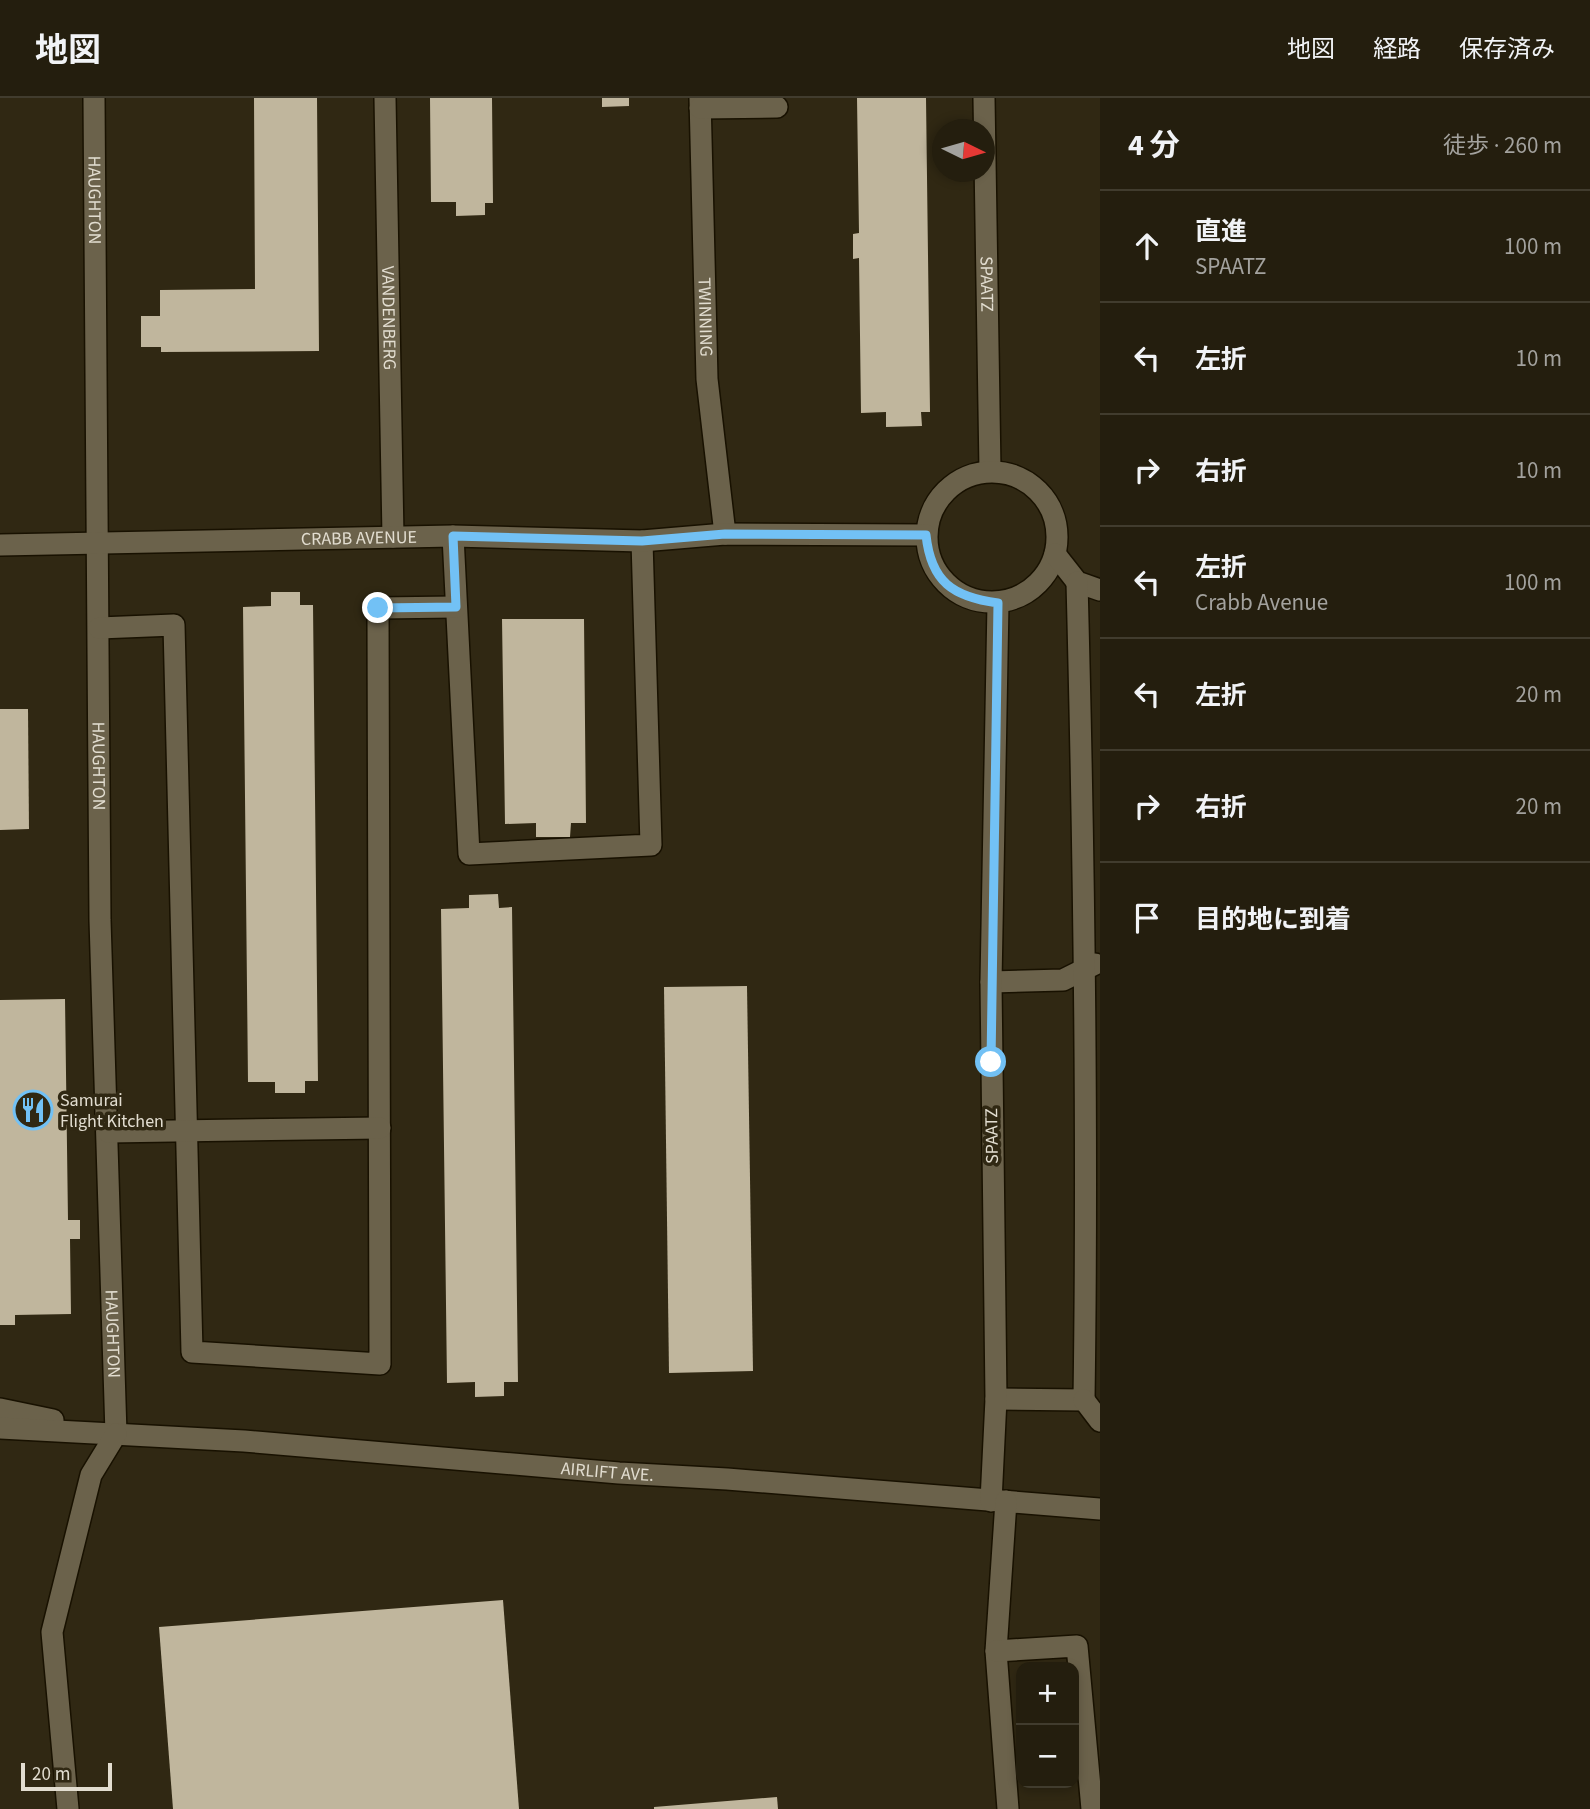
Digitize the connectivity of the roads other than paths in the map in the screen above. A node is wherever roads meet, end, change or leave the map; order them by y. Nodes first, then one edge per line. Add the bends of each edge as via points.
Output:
1 (94, 98) edge
2 (385, 98) edge
3 (984, 98) edge
4 (700, 103) edge
5 (777, 107) dead end
6 (990, 470) junction
7 (725, 534) junction
8 (926, 535) junction
9 (453, 536) junction
10 (393, 537) junction
11 (642, 541) junction
12 (99, 544) junction
13 (0, 545) edge
14 (1055, 554) junction
15 (1077, 582) junction
16 (1100, 590) edge
17 (998, 603) junction
18 (456, 607) junction
19 (99, 628) junction
20 (1093, 965) edge
21 (991, 982) junction
22 (380, 1128) junction
23 (186, 1131) junction
24 (108, 1132) junction
25 (996, 1399) junction
26 (1084, 1400) junction
27 (0, 1409) edge
28 (1100, 1422) edge
29 (0, 1428) edge
30 (116, 1434) junction
31 (999, 1501) junction
32 (1100, 1509) edge
33 (996, 1651) junction
34 (68, 1809) edge
35 (1008, 1809) edge
36 (1092, 1809) edge

1 - 12 street, HAUGHTON
2 - 10 street, VANDENBERG
3 - 6 street, SPAATZ
4 - 5 street
4 - 7 street, TWINNING via 707,379
6 - 8 street via 970,474 945,491 929,515
6 - 14 street via 1010,473 1043,496 1054,513
7 - 8 street, CRABB AVENUE
7 - 11 street, CRABB AVENUE
8 - 17 street via 928,555 937,574 952,589 970,599
9 - 10 street, CRABB AVENUE
9 - 11 street, CRABB AVENUE
9 - 18 street
10 - 12 street, CRABB AVENUE
11 - 18 street via 651,845 469,853
12 - 13 street, CRABB AVENUE
12 - 19 street, HAUGHTON
14 - 15 street
14 - 17 street via 1046,574 1031,590
15 - 16 street
15 - 20 street
17 - 21 street, SPAATZ
18 - 22 street via 378,608
19 - 23 street via 174,625
19 - 24 street, HAUGHTON via 100,919
20 - 21 street via 1063,979
20 - 26 street via 1083,1038
21 - 25 street, SPAATZ
22 - 23 street
22 - 23 street via 380,1364 192,1353
23 - 24 street
24 - 30 street, HAUGHTON
25 - 26 street
25 - 31 street, SPAATZ
26 - 28 street
27 - 30 street, AIRLIFT AVE.
29 - 30 street, AIRLIFT AVE.
30 - 31 street, AIRLIFT AVE.
30 - 34 street via 91,1475 52,1632
31 - 32 street, AIRLIFT AVE.
31 - 33 street, SPAATZ
33 - 35 street, SPAATZ
33 - 36 street via 1077,1646

